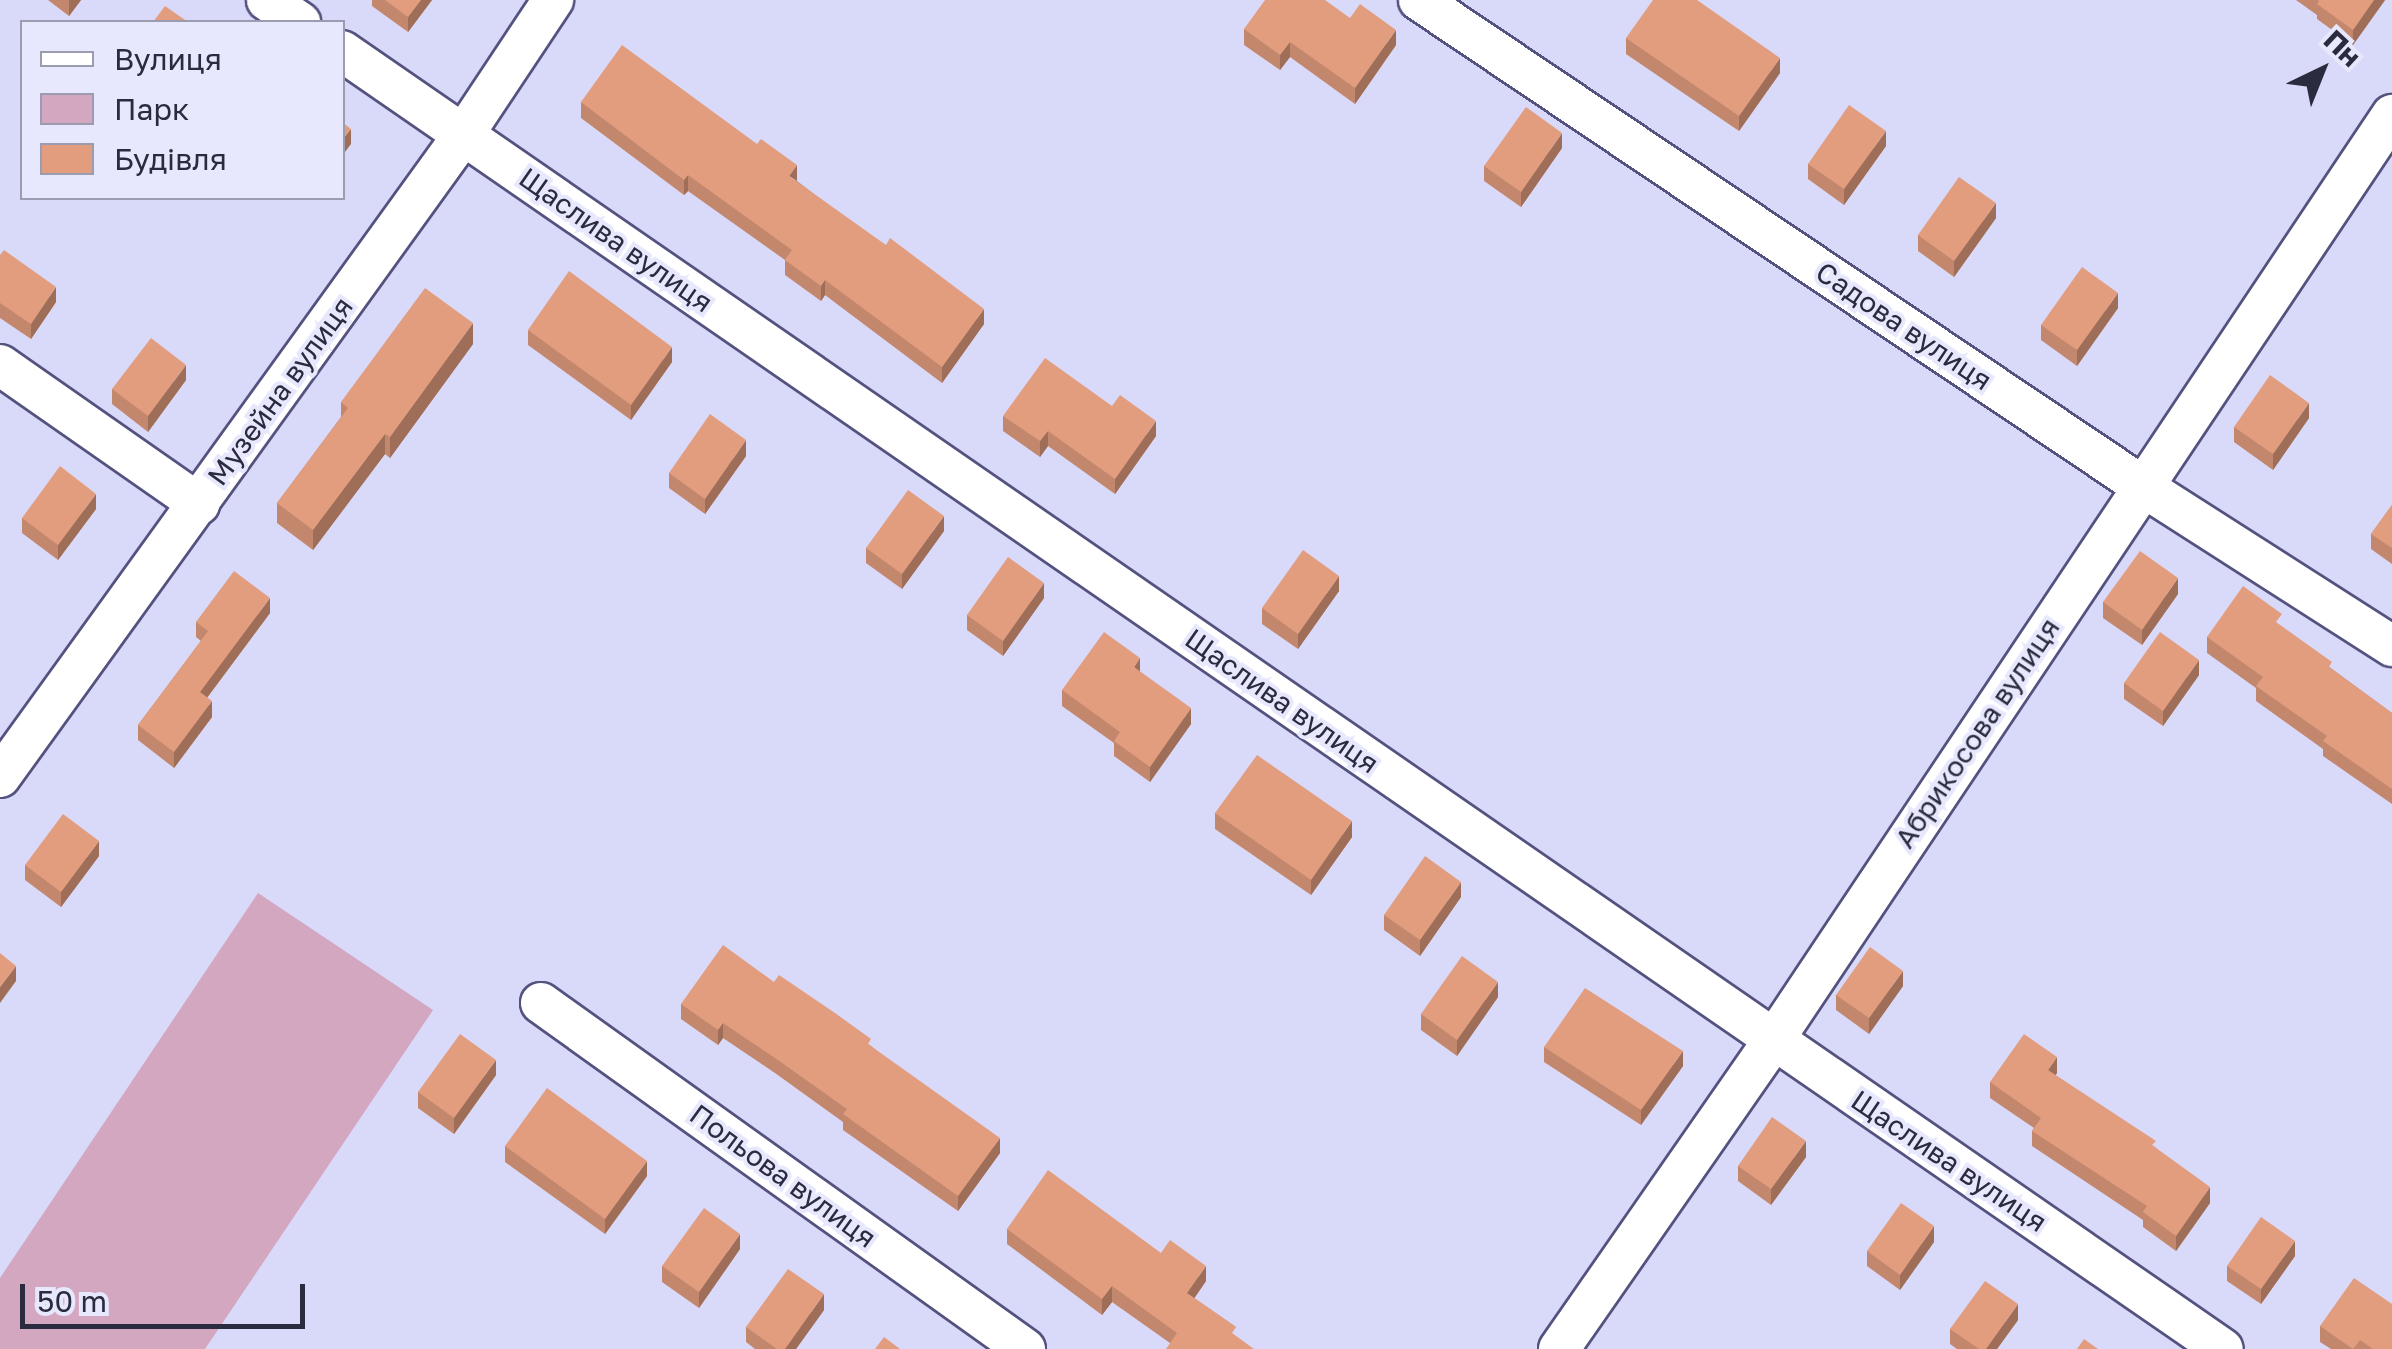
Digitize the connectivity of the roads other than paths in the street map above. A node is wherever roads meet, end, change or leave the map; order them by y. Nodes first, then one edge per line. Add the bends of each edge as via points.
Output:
1 (267, 0) edge
2 (553, 0) edge
3 (1419, 0) edge
4 (297, 20) edge
5 (345, 53) edge
6 (2392, 115) edge
7 (464, 134) junction
8 (0, 364) edge
9 (2142, 486) junction
10 (199, 504) junction
11 (2392, 646) edge
12 (0, 777) edge
13 (542, 1003) dead end
14 (1773, 1042) junction
15 (1026, 1349) edge
16 (1559, 1349) edge
17 (2223, 1349) edge

1 - 4 street
2 - 7 street, Музейна вулиця
3 - 9 street, Садова вулиця
5 - 7 street, Щаслива вулиця
6 - 9 street, Абрикосова вулиця
7 - 10 street, Музейна вулиця
7 - 14 street, Щаслива вулиця
8 - 10 street
9 - 11 street, Садова вулиця
9 - 14 street, Абрикосова вулиця
10 - 12 street, Музейна вулиця
13 - 15 street, Польова вулиця
14 - 16 street, Абрикосова вулиця
14 - 17 street, Щаслива вулиця

